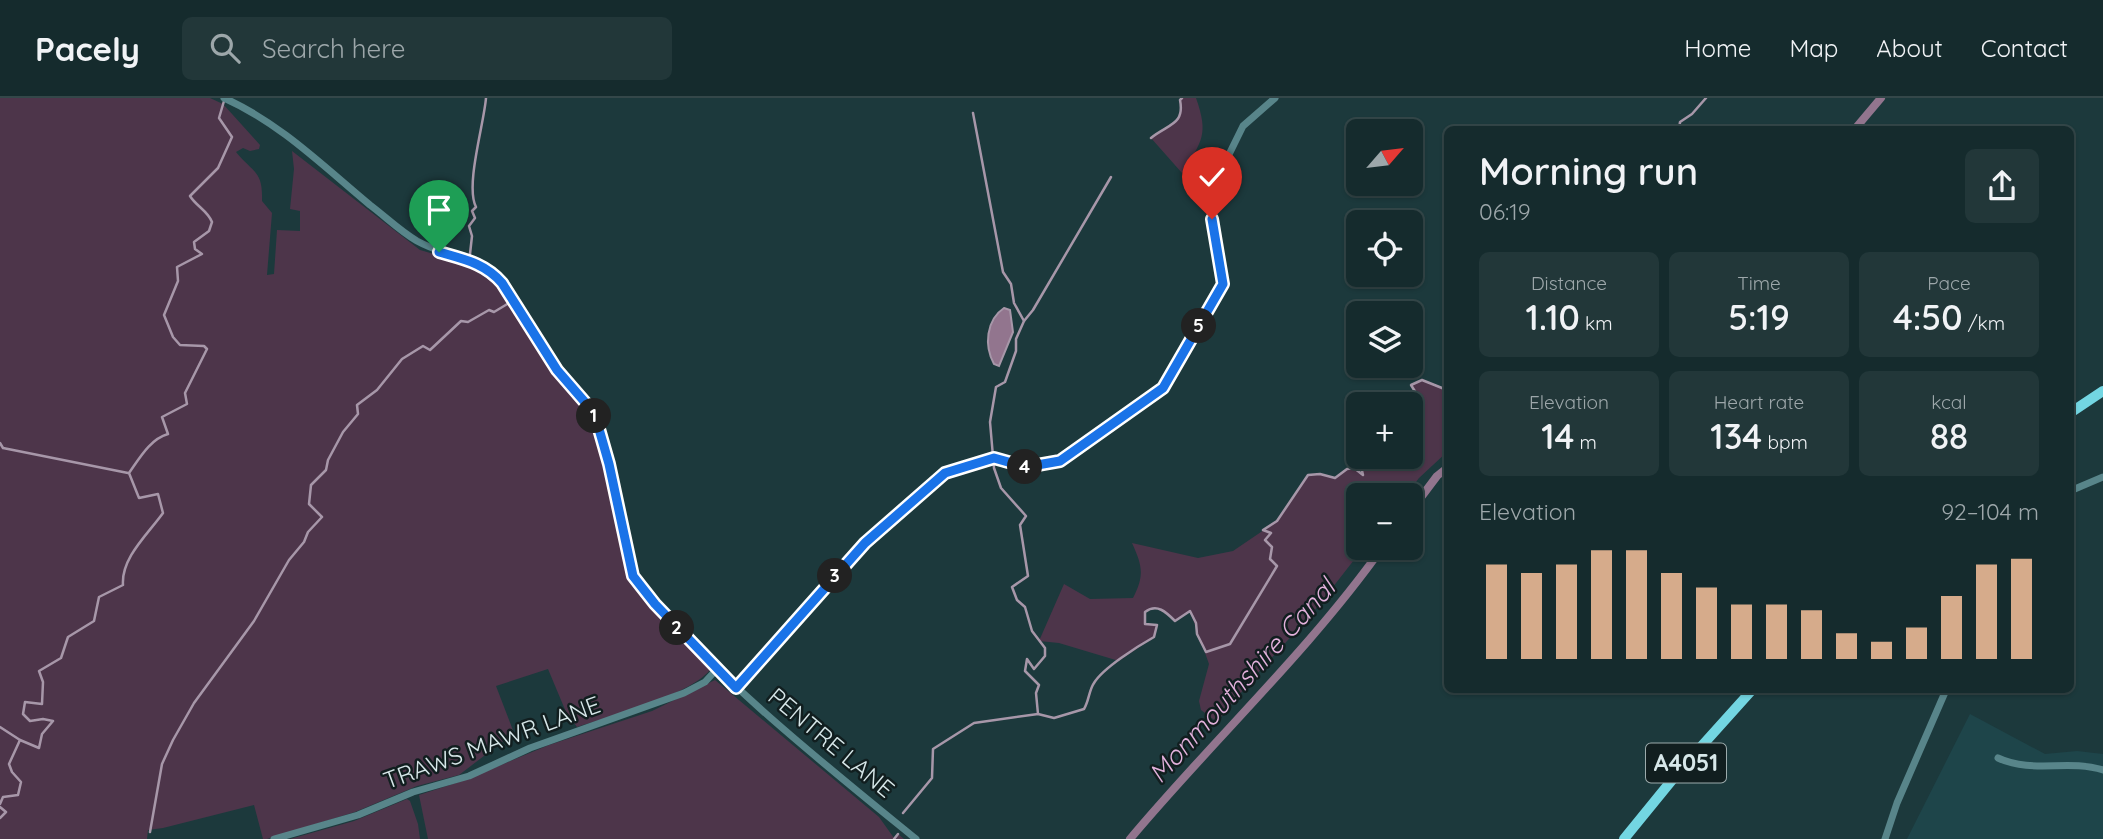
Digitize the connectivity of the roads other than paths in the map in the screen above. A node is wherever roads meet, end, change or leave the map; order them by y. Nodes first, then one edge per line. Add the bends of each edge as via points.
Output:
1 (224, 98) edge
2 (1275, 98) edge
3 (2103, 391) edge
4 (2074, 410) edge
5 (2103, 477) edge
6 (2074, 489) edge
7 (716, 670) junction
8 (736, 688) junction
9 (1749, 693) edge
10 (1945, 693) edge
11 (1998, 758) dead end
12 (2103, 770) edge
13 (274, 839) edge
14 (916, 839) edge
15 (1624, 839) edge
16 (1885, 839) edge

1 - 7 street, PENTRE LANE via 289,136 403,232 439,252 485,267 502,283 557,370 597,422 633,576
2 - 8 street via 1243,126 1212,189 1223,284 1163,388 1060,461 1026,467 994,458 945,473 865,543
3 - 4 main road
5 - 6 street
7 - 8 street, PENTRE LANE
7 - 13 street, TRAWS MAWR LANE via 684,693 530,748 469,776
8 - 14 street, PENTRE LANE
9 - 15 main road, A4051
10 - 16 street
11 - 12 street via 2023,766 2081,765

